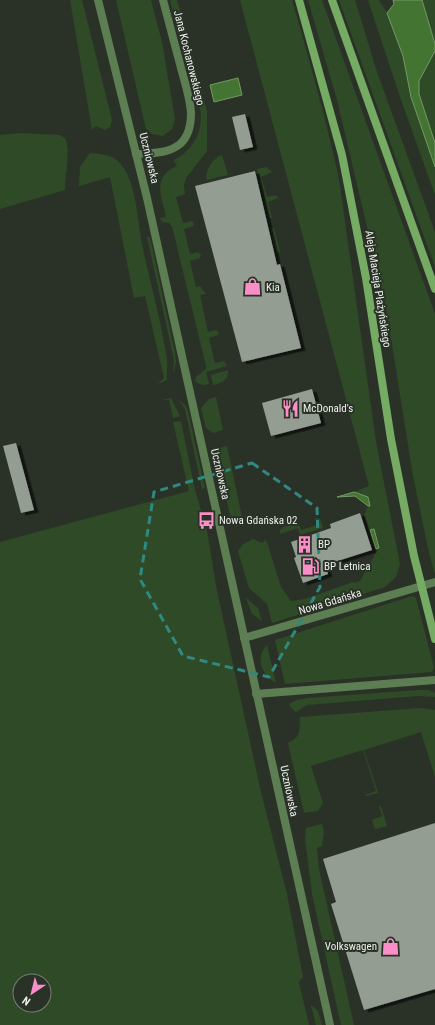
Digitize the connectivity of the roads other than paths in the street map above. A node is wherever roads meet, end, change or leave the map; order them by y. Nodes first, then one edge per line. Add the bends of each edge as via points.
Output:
1 (98, 0) edge
2 (163, 0) edge
3 (300, 0) edge
4 (332, 0) edge
5 (136, 154) junction
6 (435, 289) edge
7 (435, 582) edge
8 (421, 585) junction
9 (244, 638) junction
10 (435, 639) edge
11 (435, 680) edge
12 (256, 694) junction
13 (330, 1025) edge

1 - 5 street, Uczniowska
2 - 5 street, Jana Kochanowskiego via 189,97 190,126 183,140 173,149 166,152
3 - 8 main road, Aleja Macieja Płażyńskiego via 342,156 366,278 391,438
4 - 6 main road
5 - 9 street, Uczniowska
7 - 8 street
8 - 9 street, Nowa Gdańska
8 - 10 main road, Aleja Macieja Płażyńskiego
9 - 12 street, Uczniowska
11 - 12 street
12 - 13 street, Uczniowska

